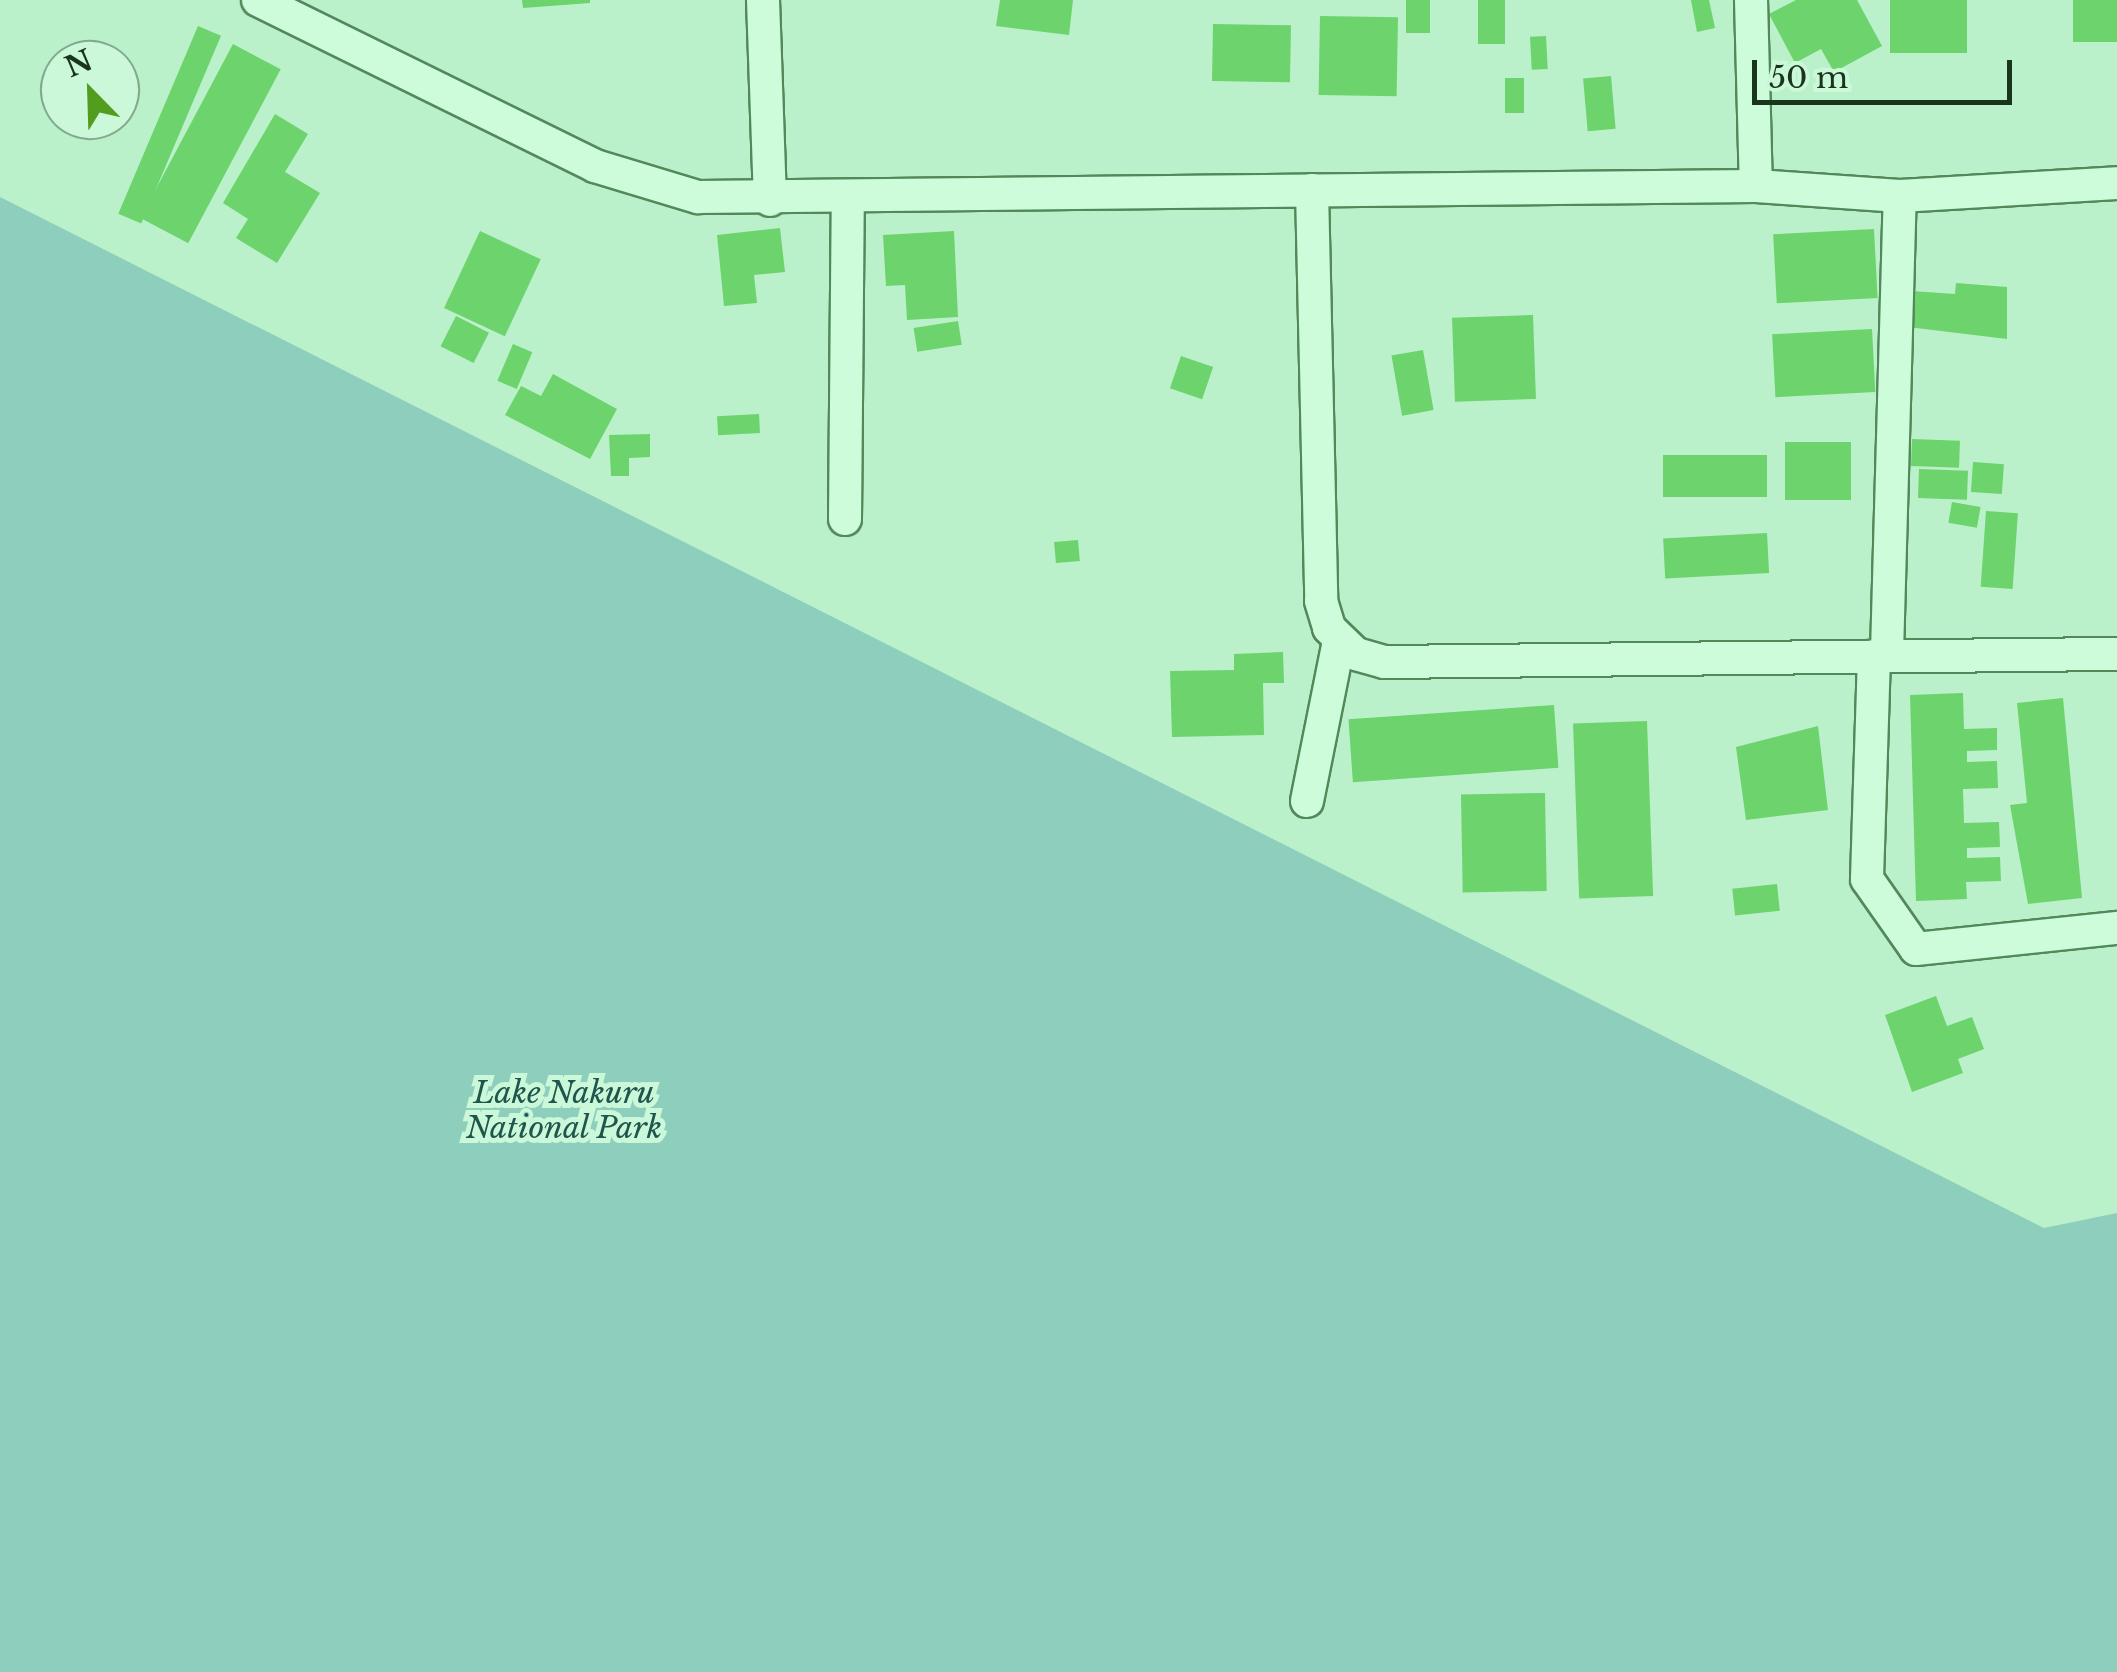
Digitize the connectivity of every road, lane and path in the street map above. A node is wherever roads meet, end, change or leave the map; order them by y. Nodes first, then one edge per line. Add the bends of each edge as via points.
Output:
1 (258, 0) edge
2 (763, 0) edge
3 (1751, 0) edge
4 (2117, 183) edge
5 (1756, 186) junction
6 (1312, 190) junction
7 (1900, 196) junction
8 (770, 200) junction
9 (848, 201) junction
10 (844, 519) dead end
11 (1339, 642) junction
12 (1880, 654) junction
13 (2117, 654) edge
14 (1307, 802) dead end
15 (2117, 928) edge

1 - 8 street via 636,184
2 - 8 street
3 - 5 street
4 - 7 street
5 - 6 street
5 - 7 street
6 - 9 street
6 - 11 street via 1321,601
7 - 12 street
8 - 9 street
9 - 10 street
11 - 12 street via 1384,662
11 - 14 street
12 - 13 street
12 - 15 street via 1868,879 1916,948

